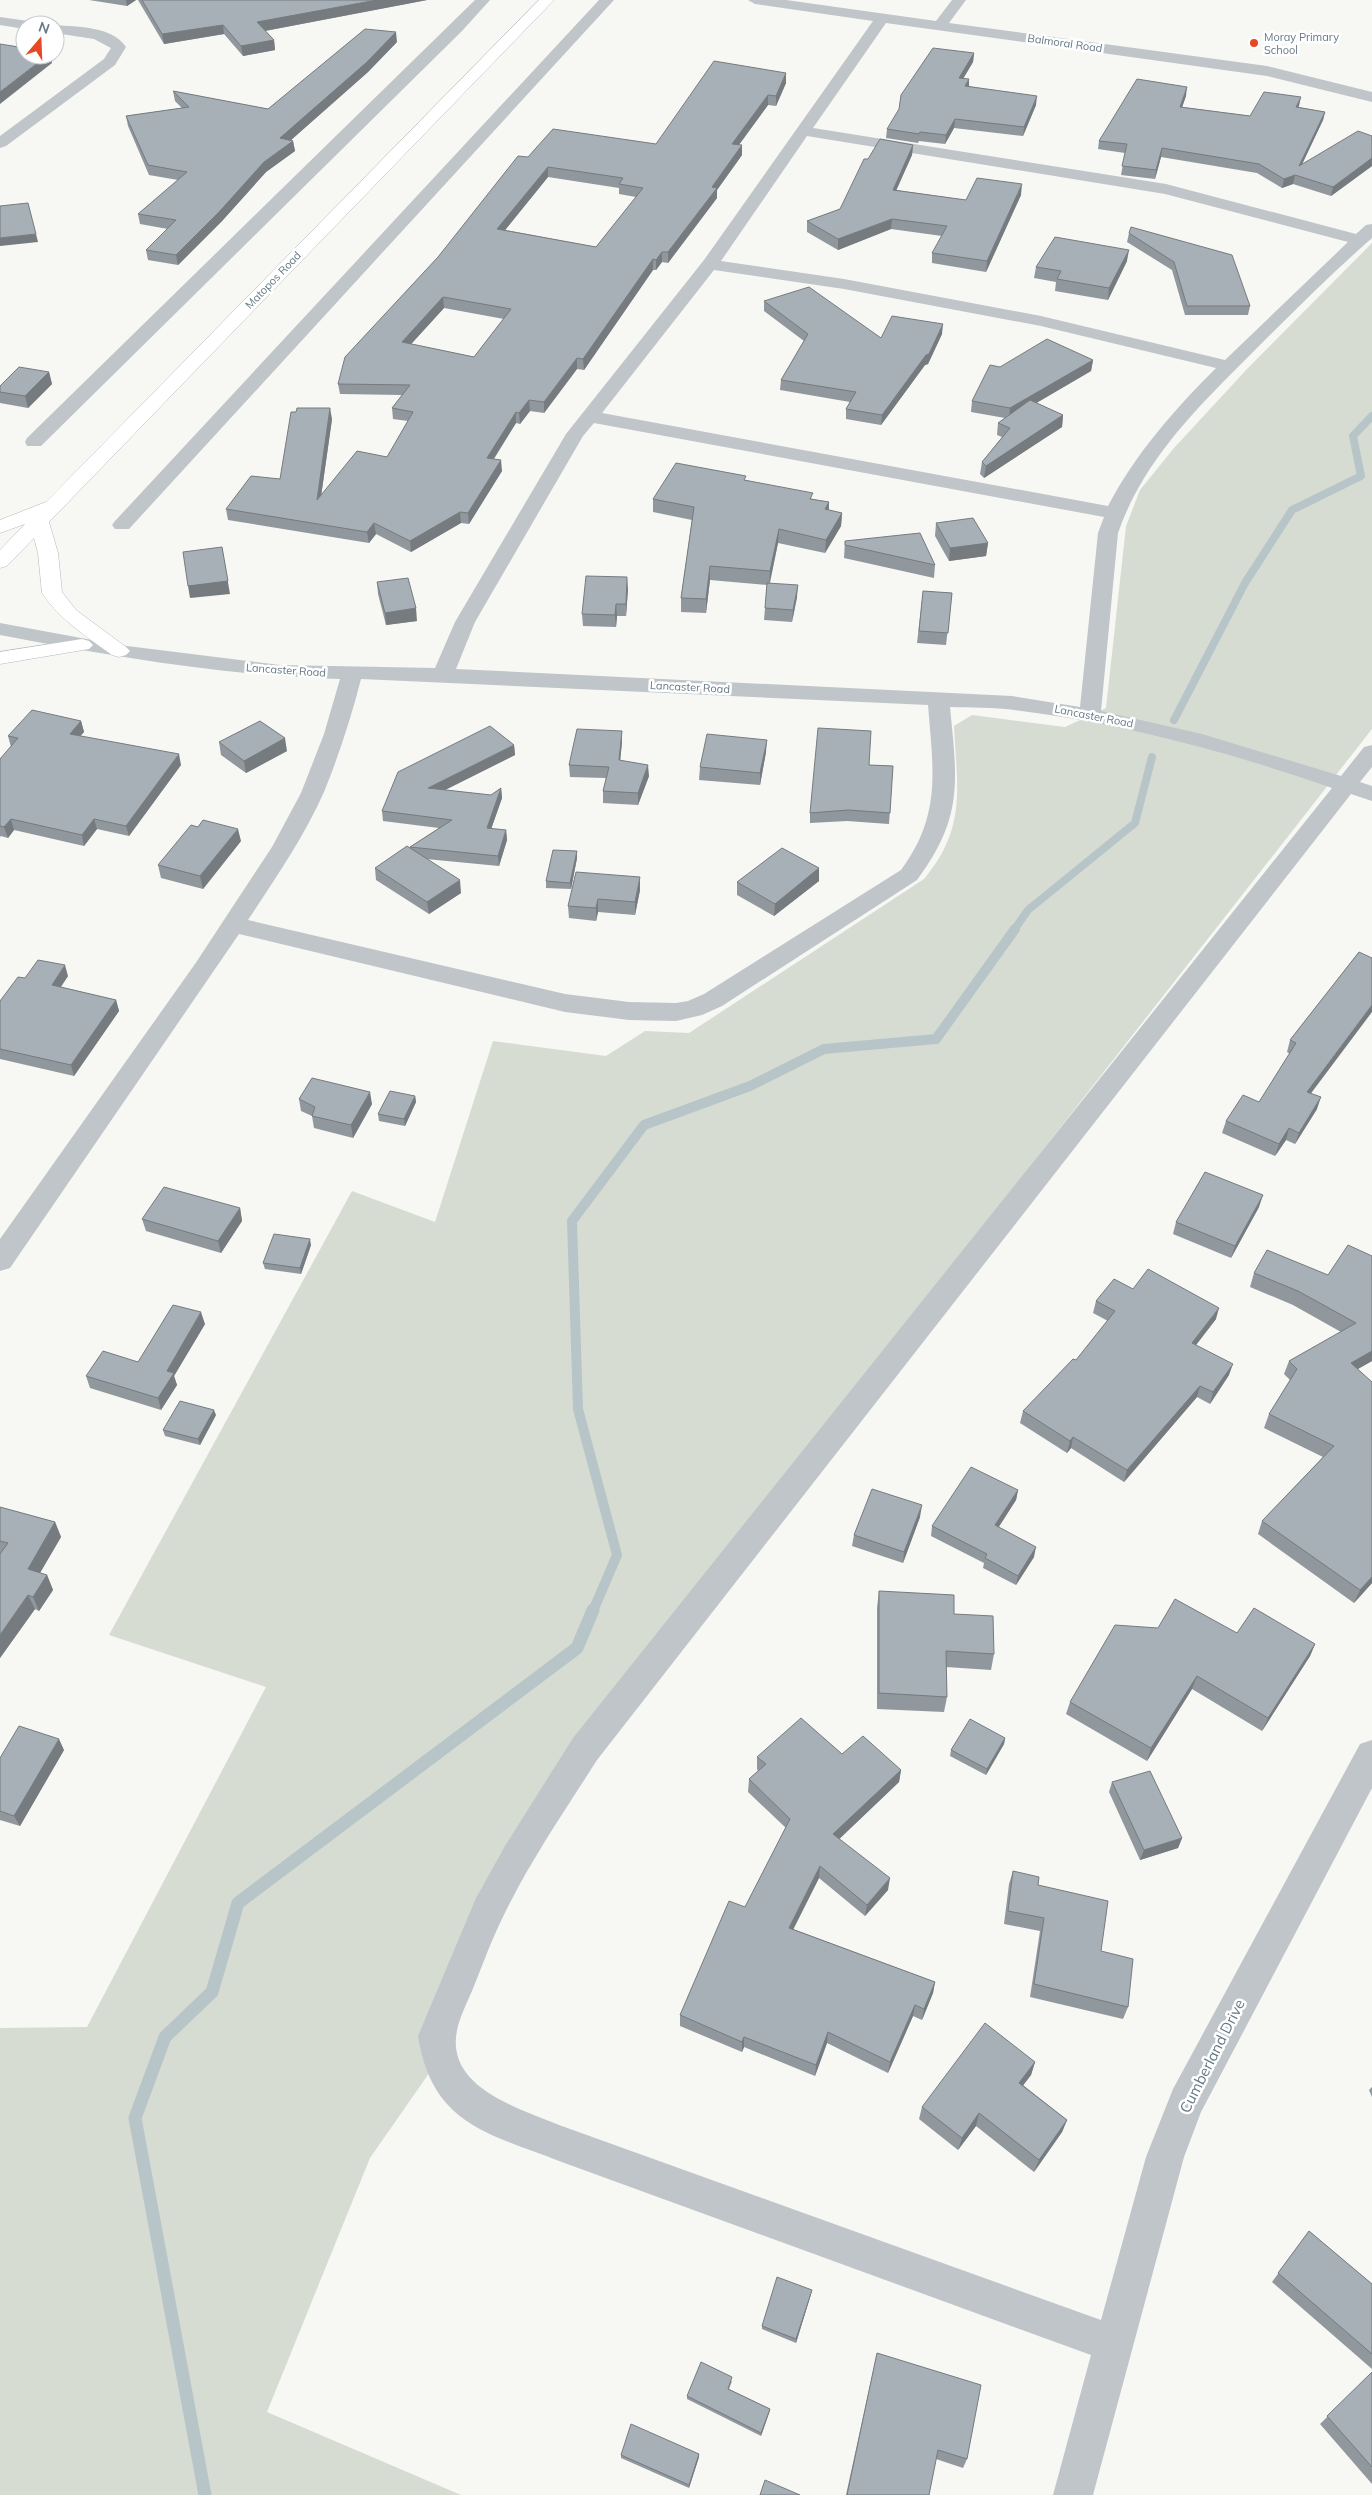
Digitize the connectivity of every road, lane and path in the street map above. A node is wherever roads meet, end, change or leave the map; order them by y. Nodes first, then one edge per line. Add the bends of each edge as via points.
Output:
1 (483, 0) edge
2 (547, 0) edge
3 (607, 0) edge
4 (755, 0) edge
5 (959, 0) edge
6 (882, 18) junction
7 (0, 21) edge
8 (15, 23) edge
9 (939, 26) junction
10 (65, 31) edge
11 (1372, 97) edge
12 (805, 131) junction
13 (0, 143) edge
14 (1366, 234) edge
15 (710, 264) junction
16 (1229, 366) junction
17 (589, 416) junction
18 (34, 442) dead end
19 (57, 504) junction
20 (1113, 513) junction
21 (39, 523) junction
22 (122, 525) dead end
23 (0, 527) edge
24 (0, 562) edge
25 (0, 629) edge
26 (82, 645) junction
27 (119, 651) junction
28 (0, 658) edge
29 (352, 674) junction
30 (443, 675) junction
31 (938, 699) junction
32 (1090, 714) junction
33 (1372, 752) edge
34 (1360, 789) edge
35 (234, 925) junction
36 (0, 1260) edge
37 (1372, 1755) edge
38 (1114, 2344) junction
39 (1073, 2495) edge

1 - 18 street
2 - 19 main road, Matopos Road via 130,424
3 - 22 street
4 - 6 street, Balmoral Road
5 - 9 street
6 - 9 street, Balmoral Road
6 - 12 street
7 - 8 street
9 - 11 street, Balmoral Road via 1267,72
10 - 13 street via 105,37 119,47 110,62
12 - 14 street via 1166,189
12 - 15 street
14 - 16 street
15 - 16 street via 844,284 1041,320
15 - 17 street
16 - 20 street via 1146,457 1127,484
17 - 20 street
17 - 30 street via 575,434 465,622
19 - 21 main road, Matopos Road
19 - 23 main road
20 - 32 street via 1108,533
21 - 24 main road, Matopos Road
21 - 27 main road via 48,553 52,593 69,614
25 - 26 street, Lancaster Road
26 - 27 street, Lancaster Road
26 - 28 main road
27 - 29 street, Lancaster Road via 280,671
29 - 30 street, Lancaster Road
29 - 35 street via 335,734 312,793 283,848
30 - 31 street, Lancaster Road
31 - 32 street, Lancaster Road via 1012,703
31 - 35 street via 944,801 939,824 920,862 909,875 713,1000 693,1009 629,1011 565,1003
32 - 34 street, Lancaster Road
33 - 34 street
34 - 38 street via 585,1749 517,1857 488,1910 436,2036 437,2055 446,2077 460,2095 492,2115 559,2143
35 - 36 street
37 - 38 street, Cumberland Drive via 1186,2102 1165,2158
38 - 39 street, Cumberland Drive

